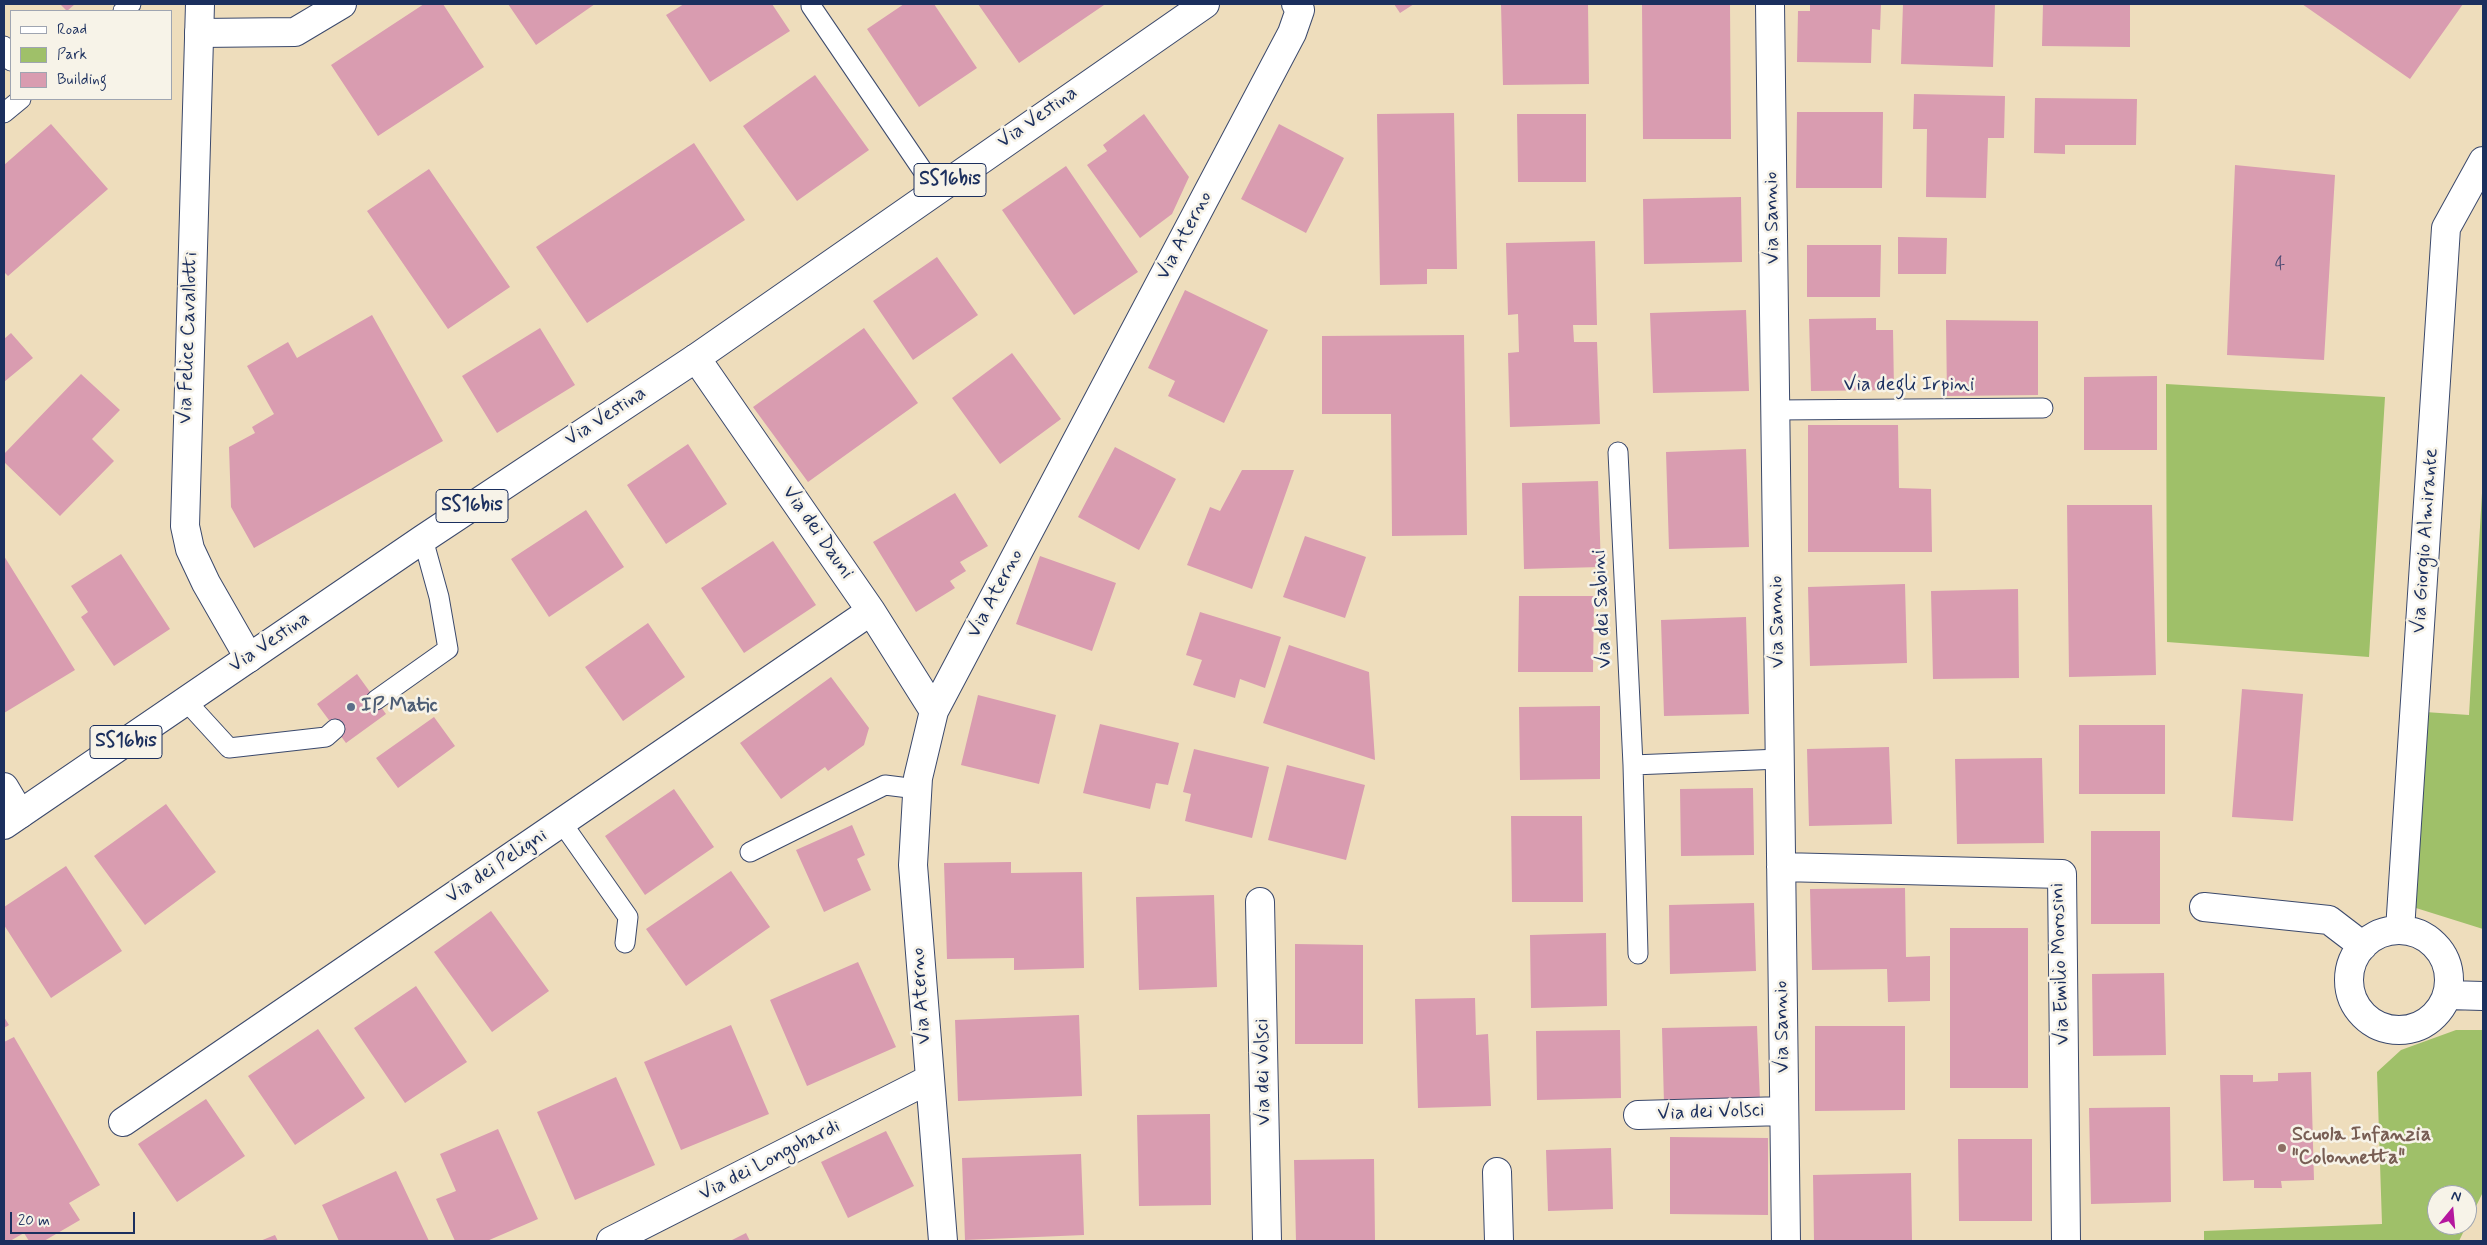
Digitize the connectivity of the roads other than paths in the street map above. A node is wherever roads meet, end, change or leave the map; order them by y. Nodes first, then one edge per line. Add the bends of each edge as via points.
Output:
1 (200, 4) edge
2 (342, 4) edge
3 (1205, 4) edge
4 (1296, 4) edge
5 (1770, 4) edge
6 (811, 6) dead end
7 (199, 33) junction
8 (4, 46) edge
9 (10, 59) edge
10 (20, 100) edge
11 (4, 113) edge
12 (2483, 161) edge
13 (936, 190) junction
14 (696, 358) junction
15 (2043, 408) dead end
16 (1775, 410) junction
17 (1618, 452) dead end
18 (423, 538) junction
19 (871, 611) junction
20 (249, 658) junction
21 (186, 700) junction
22 (376, 700) dead end
23 (934, 711) junction
24 (335, 729) dead end
25 (1780, 760) junction
26 (1633, 765) junction
27 (4, 787) edge
28 (917, 789) junction
29 (12, 820) edge
30 (562, 823) junction
31 (750, 852) dead end
32 (1781, 867) junction
33 (1260, 902) dead end
34 (2204, 908) dead end
35 (2400, 930) junction
36 (626, 943) dead end
37 (2363, 946) junction
38 (1638, 954) dead end
39 (2448, 995) junction
40 (2483, 996) edge
41 (928, 1080) junction
42 (1784, 1111) junction
43 (1638, 1115) dead end
44 (123, 1122) dead end
45 (1497, 1172) dead end
46 (611, 1241) edge
47 (943, 1241) edge
48 (1267, 1241) edge
49 (1499, 1241) edge
50 (1786, 1241) edge
51 (2066, 1241) edge

1 - 7 street, Via Felice Cavallotti
2 - 7 street via 294,32
3 - 13 street, Via Vestina / SS16bis
4 - 23 street, Via Aterno via 1300,10 1292,33
5 - 16 street, Via Sannio
6 - 13 lane
7 - 20 street, Via Felice Cavallotti via 185,526 190,549 206,583
8 - 9 lane
10 - 11 lane
12 - 35 street, Via Giorgio Almirante via 2446,228
13 - 14 street, Via Vestina / SS16bis
14 - 18 street, Via Vestina / SS16bis
14 - 19 street, Via dei Dauni
15 - 16 lane, Via degli Irpini
16 - 25 street, Via Sannio
17 - 26 lane, Via dei Sabini
18 - 20 street, Via Vestina / SS16bis
18 - 22 lane via 439,597 448,649
19 - 23 street, Via dei Dauni
19 - 30 street, Via dei Peligni
20 - 21 street, Via Vestina / SS16bis
21 - 24 lane via 229,748 326,737
21 - 29 street, Via Vestina / SS16bis
23 - 28 street, Via Aterno
25 - 26 lane
25 - 32 street, Via Sannio
26 - 38 lane, Via dei Sabini
27 - 29 street
28 - 31 lane via 885,785
28 - 41 street, Via Aterno via 913,865
30 - 36 lane via 628,917
30 - 44 street, Via dei Peligni
32 - 42 street, Via Sannio
32 - 51 street, Via Emilio Morosini via 2062,874
33 - 48 street, Via dei Volsci
34 - 37 street via 2329,920
35 - 37 street via 2386,932
35 - 39 street via 2429,940 2440,951 2448,972
37 - 39 street via 2354,959 2350,991 2367,1019 2382,1027 2414,1028 2428,1021
39 - 40 street
41 - 46 street, Via dei Longobardi
41 - 47 street, Via Aterno
42 - 43 street, Via dei Volsci
42 - 50 street, Via Sannio
45 - 49 street

